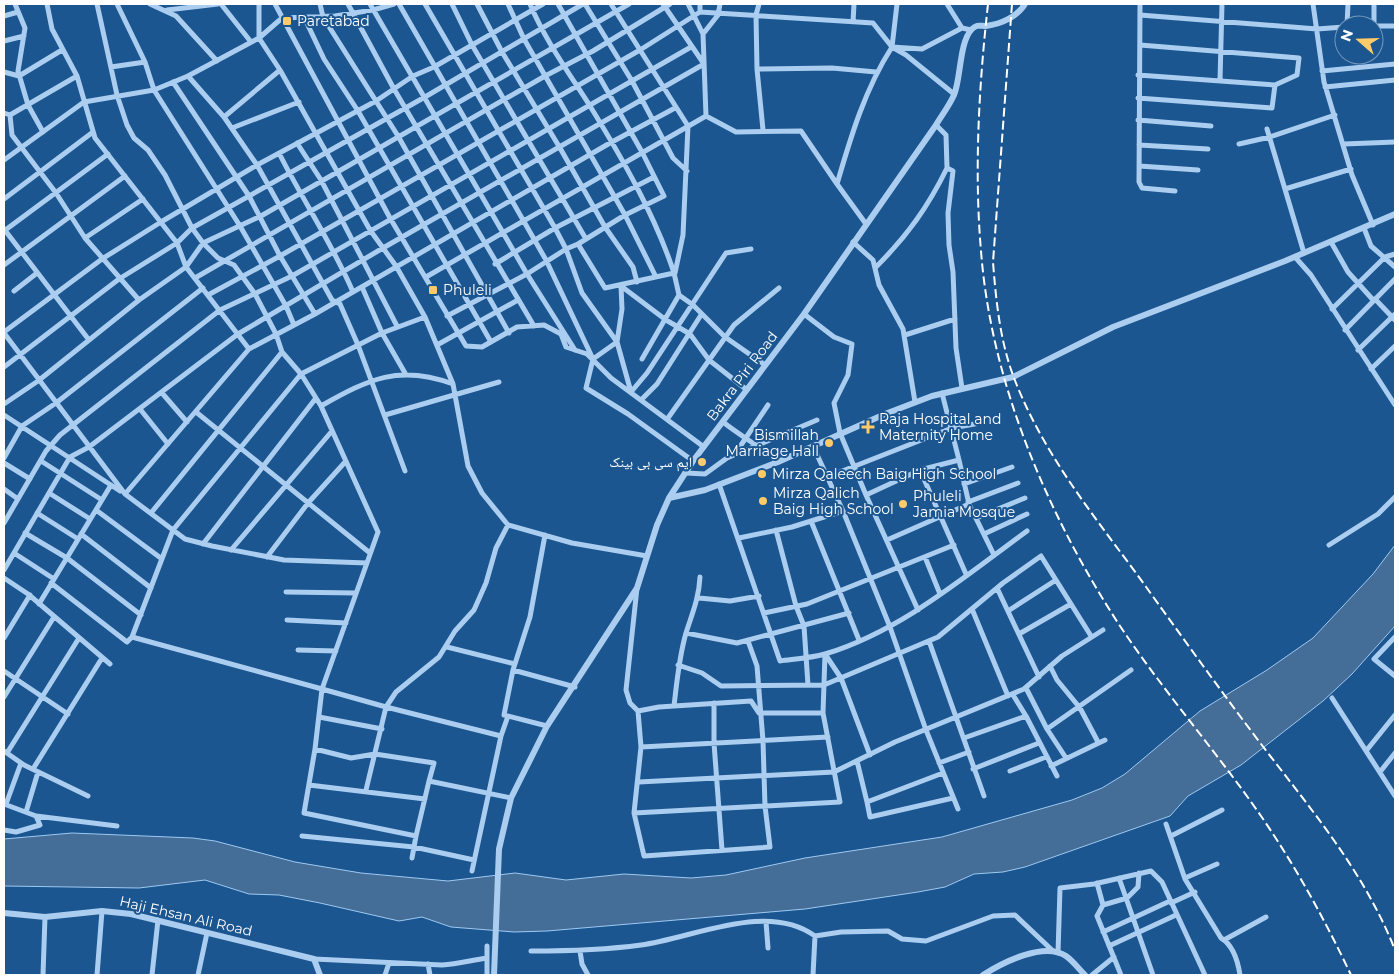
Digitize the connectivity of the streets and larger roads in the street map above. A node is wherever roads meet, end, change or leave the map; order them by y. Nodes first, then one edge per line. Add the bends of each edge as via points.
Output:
1 (15, 4) edge
2 (47, 4) edge
3 (97, 4) edge
4 (117, 4) edge
5 (150, 4) edge
6 (219, 4) edge
7 (259, 4) edge
8 (275, 4) edge
9 (320, 4) edge
10 (348, 4) edge
11 (370, 4) edge
12 (394, 4) edge
13 (399, 4) edge
14 (425, 4) edge
15 (452, 4) edge
16 (477, 4) edge
17 (508, 4) edge
18 (543, 4) edge
19 (558, 4) edge
20 (584, 4) edge
21 (611, 4) edge
22 (629, 4) edge
23 (688, 4) edge
24 (700, 4) edge
25 (720, 4) edge
26 (759, 4) edge
27 (854, 4) edge
28 (897, 4) edge
29 (947, 4) edge
30 (1024, 4) edge
31 (1140, 4) edge
32 (1222, 4) edge
33 (1314, 4) edge
34 (666, 5) edge
35 (531, 7) edge
36 (167, 10) junction
37 (373, 10) junction
38 (616, 11) junction
39 (18, 12) junction
40 (700, 12) junction
41 (352, 14) junction
42 (694, 15) junction
43 (718, 15) junction
44 (4, 16) edge
45 (565, 16) junction
46 (756, 16) junction
47 (1140, 16) junction
48 (304, 17) junction
49 (323, 17) junction
50 (282, 18) junction
51 (514, 20) junction
52 (597, 22) junction
53 (853, 22) junction
54 (1221, 22) junction
55 (677, 26) junction
56 (962, 28) junction
57 (1334, 28) edge
58 (541, 29) junction
59 (1317, 29) junction
60 (627, 30) junction
61 (971, 30) junction
62 (492, 32) junction
63 (703, 34) junction
64 (24, 36) junction
65 (576, 36) junction
66 (259, 38) junction
67 (524, 39) junction
68 (4, 41) edge
69 (607, 41) junction
70 (251, 42) junction
71 (472, 44) junction
72 (1140, 45) junction
73 (553, 47) junction
74 (691, 47) junction
75 (892, 47) junction
76 (62, 50) junction
77 (640, 50) junction
78 (1221, 51) junction
79 (502, 52) junction
80 (586, 55) junction
81 (453, 56) junction
82 (535, 57) junction
83 (217, 61) junction
84 (620, 61) junction
85 (144, 62) junction
86 (483, 62) junction
87 (704, 64) junction
88 (1395, 64) edge
89 (565, 65) junction
90 (111, 67) junction
91 (434, 67) junction
92 (757, 68) junction
93 (514, 69) junction
94 (652, 69) junction
95 (280, 70) junction
96 (1322, 71) junction
97 (4, 72) edge
98 (876, 72) junction
99 (464, 73) junction
100 (598, 73) junction
101 (1138, 75) junction
102 (19, 76) junction
103 (76, 76) junction
104 (188, 76) junction
105 (413, 76) junction
106 (545, 76) junction
107 (1220, 80) junction
108 (1395, 80) edge
109 (495, 81) junction
110 (632, 81) junction
111 (173, 82) junction
112 (445, 85) junction
113 (575, 85) junction
114 (1275, 85) junction
115 (1325, 87) junction
116 (663, 88) junction
117 (394, 89) junction
118 (524, 89) junction
119 (154, 90) junction
120 (476, 93) junction
121 (608, 94) junction
122 (954, 94) junction
123 (117, 95) junction
124 (425, 96) junction
125 (558, 96) junction
126 (1138, 98) junction
127 (506, 100) junction
128 (642, 100) junction
129 (376, 101) junction
130 (84, 102) junction
131 (299, 102) junction
132 (457, 104) junction
133 (28, 105) junction
134 (589, 105) junction
135 (406, 107) junction
136 (536, 108) junction
137 (675, 108) junction
138 (358, 111) junction
139 (487, 111) junction
140 (620, 112) junction
141 (7, 114) edge
142 (1335, 115) junction
143 (436, 116) junction
144 (706, 116) junction
145 (224, 117) junction
146 (570, 117) junction
147 (386, 118) junction
148 (518, 119) junction
149 (653, 120) junction
150 (1138, 120) junction
151 (337, 122) junction
152 (468, 122) junction
153 (600, 124) junction
154 (417, 125) junction
155 (936, 125) junction
156 (688, 126) junction
157 (1211, 126) dead end
158 (232, 128) junction
159 (548, 128) junction
160 (368, 129) junction
161 (1267, 129) dead end
162 (499, 130) junction
163 (763, 130) junction
164 (42, 132) junction
165 (94, 132) junction
166 (630, 132) junction
167 (316, 133) junction
168 (446, 134) junction
169 (580, 135) junction
170 (398, 136) junction
171 (1270, 137) junction
172 (348, 140) junction
173 (528, 140) junction
174 (664, 140) junction
175 (478, 142) junction
176 (1395, 142) edge
177 (297, 143) junction
178 (610, 143) junction
179 (1239, 144) dead end
180 (1344, 144) junction
181 (427, 145) junction
182 (1139, 145) junction
183 (21, 148) junction
184 (378, 148) junction
185 (560, 148) junction
186 (510, 149) junction
187 (1208, 149) dead end
188 (327, 152) junction
189 (642, 152) junction
190 (279, 153) junction
191 (108, 154) junction
192 (458, 154) junction
193 (592, 154) junction
194 (408, 155) junction
195 (540, 158) junction
196 (357, 159) junction
197 (4, 160) edge
198 (309, 162) junction
199 (491, 162) junction
200 (622, 163) junction
201 (256, 165) junction
202 (438, 165) junction
203 (389, 166) junction
204 (571, 166) junction
205 (1139, 166) junction
206 (947, 168) junction
207 (1351, 169) junction
208 (337, 170) junction
209 (520, 170) junction
210 (1198, 170) dead end
211 (687, 171) junction
212 (40, 172) junction
213 (288, 172) junction
214 (470, 174) junction
215 (603, 174) junction
216 (125, 176) junction
217 (420, 176) junction
218 (654, 176) junction
219 (551, 177) junction
220 (236, 178) junction
221 (369, 178) junction
222 (321, 180) junction
223 (501, 181) junction
224 (268, 184) junction
225 (837, 184) junction
226 (451, 186) junction
227 (582, 186) junction
228 (636, 186) junction
229 (400, 187) junction
230 (218, 189) junction
231 (532, 189) junction
232 (1285, 189) junction
233 (348, 190) junction
234 (1175, 191) dead end
235 (56, 192) junction
236 (481, 192) junction
237 (298, 193) junction
238 (249, 196) junction
239 (431, 196) junction
240 (615, 197) junction
241 (380, 198) junction
242 (562, 198) junction
243 (4, 199) edge
244 (143, 199) junction
245 (330, 200) junction
246 (513, 200) junction
247 (280, 204) junction
248 (461, 204) junction
249 (412, 206) junction
250 (646, 206) junction
251 (229, 207) junction
252 (184, 208) junction
253 (595, 208) junction
254 (544, 209) junction
255 (359, 210) junction
256 (310, 211) junction
257 (493, 213) junction
258 (441, 214) junction
259 (1395, 214) edge
260 (625, 215) junction
261 (70, 216) junction
262 (261, 216) junction
263 (390, 218) junction
264 (574, 218) junction
265 (524, 220) junction
266 (340, 221) junction
267 (161, 222) junction
268 (290, 224) junction
269 (473, 224) junction
270 (866, 224) junction
271 (1372, 224) junction
272 (240, 226) junction
273 (423, 226) junction
274 (192, 228) junction
275 (555, 228) junction
276 (605, 228) junction
277 (1364, 228) junction
278 (4, 230) edge
279 (370, 230) junction
280 (320, 232) junction
281 (504, 232) junction
282 (270, 235) junction
283 (453, 235) junction
284 (85, 238) junction
285 (402, 238) junction
286 (586, 239) junction
287 (352, 241) junction
288 (536, 241) junction
289 (853, 242) junction
290 (1331, 242) junction
291 (177, 243) junction
292 (203, 243) junction
293 (300, 244) junction
294 (484, 244) junction
295 (578, 244) junction
296 (435, 245) junction
297 (252, 246) junction
298 (383, 248) junction
299 (566, 249) junction
300 (751, 249) dead end
301 (21, 252) junction
302 (333, 252) junction
303 (515, 252) junction
304 (1304, 253) junction
305 (1395, 254) edge
306 (464, 255) junction
307 (280, 256) junction
308 (413, 257) junction
309 (1295, 257) junction
310 (1385, 258) junction
311 (102, 259) junction
312 (546, 260) junction
313 (225, 261) junction
314 (363, 261) junction
315 (311, 264) junction
316 (495, 264) junction
317 (4, 265) edge
318 (446, 265) junction
319 (262, 266) junction
320 (396, 266) junction
321 (186, 267) junction
322 (876, 267) junction
323 (1395, 267) edge
324 (344, 271) junction
325 (37, 272) junction
326 (674, 273) junction
327 (527, 274) junction
328 (292, 276) junction
329 (426, 276) junction
330 (242, 277) junction
331 (195, 278) junction
332 (656, 278) junction
333 (119, 279) junction
334 (374, 280) junction
335 (1395, 280) edge
336 (637, 282) junction
337 (324, 283) junction
338 (507, 284) junction
339 (1357, 284) junction
340 (274, 286) junction
341 (622, 286) junction
342 (362, 287) junction
343 (203, 288) junction
344 (779, 288) dead end
345 (14, 291) dead end
346 (353, 292) junction
347 (208, 294) junction
348 (255, 294) junction
349 (487, 294) junction
350 (53, 295) junction
351 (303, 295) junction
352 (679, 295) junction
353 (138, 300) junction
354 (518, 300) junction
355 (1375, 300) junction
356 (336, 302) junction
357 (468, 304) junction
358 (693, 305) junction
359 (286, 306) junction
360 (1332, 309) junction
361 (220, 310) junction
362 (498, 312) junction
363 (315, 314) junction
364 (804, 314) junction
365 (701, 315) junction
366 (425, 316) junction
367 (447, 316) junction
368 (70, 317) junction
369 (266, 317) junction
370 (1394, 317) edge
371 (955, 319) junction
372 (666, 320) junction
373 (480, 322) junction
374 (294, 325) junction
375 (397, 326) junction
376 (534, 326) junction
377 (678, 326) junction
378 (1345, 330) junction
379 (509, 332) junction
380 (4, 333) edge
381 (382, 333) junction
382 (238, 334) junction
383 (276, 334) junction
384 (690, 334) junction
385 (458, 335) junction
386 (905, 336) junction
387 (725, 337) junction
388 (89, 340) junction
389 (491, 342) junction
390 (617, 342) junction
391 (358, 345) junction
392 (437, 345) junction
393 (1395, 346) edge
394 (249, 349) junction
395 (575, 350) junction
396 (1358, 350) junction
397 (282, 352) junction
398 (19, 355) junction
399 (593, 359) junction
400 (642, 359) dead end
401 (709, 360) junction
402 (765, 365) junction
403 (4, 367) edge
404 (1371, 369) junction
405 (405, 373) junction
406 (301, 374) junction
407 (38, 381) junction
408 (372, 382) junction
409 (499, 382) dead end
410 (453, 384) junction
411 (962, 388) junction
412 (747, 390) junction
413 (631, 392) junction
414 (162, 393) junction
415 (942, 393) junction
416 (455, 395) junction
417 (316, 398) junction
418 (642, 399) junction
419 (916, 402) junction
420 (56, 403) junction
421 (4, 404) edge
422 (1395, 405) edge
423 (322, 406) junction
424 (768, 406) dead end
425 (140, 409) junction
426 (196, 412) junction
427 (4, 415) edge
428 (384, 415) junction
429 (668, 418) junction
430 (817, 420) dead end
431 (187, 422) junction
432 (723, 422) junction
433 (980, 423) dead end
434 (74, 424) junction
435 (22, 426) junction
436 (952, 428) junction
437 (219, 431) junction
438 (332, 431) junction
439 (840, 433) junction
440 (745, 440) junction
441 (168, 444) junction
442 (51, 445) junction
443 (758, 445) junction
444 (89, 446) junction
445 (813, 446) junction
446 (704, 447) junction
447 (241, 448) junction
448 (735, 455) junction
449 (70, 457) junction
450 (4, 458) edge
451 (959, 460) junction
452 (41, 461) junction
453 (346, 461) junction
454 (693, 461) junction
455 (778, 462) junction
456 (4, 463) edge
457 (263, 466) junction
458 (855, 467) junction
459 (1012, 467) dead end
460 (920, 470) junction
461 (405, 471) dead end
462 (686, 473) junction
463 (61, 474) junction
464 (827, 477) junction
465 (30, 479) junction
466 (1018, 483) dead end
467 (285, 484) junction
468 (719, 484) junction
469 (964, 484) junction
470 (111, 485) junction
471 (4, 489) edge
472 (49, 493) junction
473 (125, 494) junction
474 (866, 495) junction
475 (1395, 497) edge
476 (669, 498) junction
477 (1025, 498) dead end
478 (18, 499) junction
479 (102, 500) junction
480 (308, 503) junction
481 (968, 503) junction
482 (96, 510) junction
483 (843, 511) junction
484 (151, 513) junction
485 (37, 514) junction
486 (1027, 514) dead end
487 (941, 515) junction
488 (6, 516) edge
489 (976, 518) junction
490 (90, 520) junction
491 (811, 521) junction
492 (4, 523) edge
493 (508, 525) junction
494 (173, 530) junction
495 (776, 530) junction
496 (1027, 531) dead end
497 (26, 533) junction
498 (984, 534) junction
499 (545, 535) junction
500 (80, 536) junction
501 (738, 538) junction
502 (886, 540) junction
503 (204, 544) junction
504 (954, 545) junction
505 (1330, 545) dead end
506 (231, 550) junction
507 (14, 553) junction
508 (370, 553) junction
509 (994, 555) junction
510 (646, 556) junction
511 (267, 557) junction
512 (924, 557) junction
513 (67, 558) junction
514 (162, 558) junction
515 (367, 563) junction
516 (899, 567) junction
517 (4, 570) edge
518 (966, 574) junction
519 (700, 577) dead end
520 (4, 579) edge
521 (870, 579) junction
522 (1056, 580) junction
523 (52, 581) junction
524 (151, 588) junction
525 (637, 588) junction
526 (997, 588) junction
527 (841, 590) junction
528 (286, 592) dead end
529 (356, 593) junction
530 (940, 594) junction
531 (30, 595) junction
532 (758, 596) junction
533 (699, 598) junction
534 (39, 604) junction
535 (1071, 604) junction
536 (796, 606) junction
537 (972, 609) junction
538 (918, 610) junction
539 (1008, 611) junction
540 (764, 613) junction
541 (849, 613) junction
542 (141, 615) junction
543 (54, 617) junction
544 (288, 620) dead end
545 (346, 623) junction
546 (804, 626) junction
547 (890, 627) junction
548 (1103, 630) dead end
549 (686, 633) junction
550 (1019, 634) junction
551 (771, 635) junction
552 (1091, 636) junction
553 (132, 637) junction
554 (1395, 637) edge
555 (4, 638) edge
556 (79, 638) junction
557 (859, 640) junction
558 (748, 641) junction
559 (929, 641) junction
560 (447, 647) junction
561 (298, 650) dead end
562 (336, 651) junction
563 (825, 654) junction
564 (898, 654) junction
565 (805, 657) junction
566 (102, 658) junction
567 (110, 664) dead end
568 (678, 666) junction
569 (1050, 666) junction
570 (514, 667) junction
571 (1131, 670) dead end
572 (4, 671) edge
573 (1395, 676) edge
574 (1039, 677) junction
575 (16, 678) junction
576 (841, 678) junction
577 (808, 685) junction
578 (824, 685) junction
579 (758, 686) junction
580 (575, 687) junction
581 (1026, 688) junction
582 (322, 689) junction
583 (1010, 696) junction
584 (4, 697) edge
585 (42, 697) junction
586 (1332, 698) dead end
587 (714, 704) junction
588 (674, 706) junction
589 (1079, 706) junction
590 (386, 707) junction
591 (638, 711) junction
592 (759, 712) junction
593 (823, 713) junction
594 (68, 714) junction
595 (1395, 715) edge
596 (508, 716) junction
597 (1026, 716) junction
598 (319, 717) junction
599 (958, 717) junction
600 (547, 726) junction
601 (382, 729) junction
602 (1047, 729) junction
603 (926, 730) junction
604 (501, 736) junction
605 (828, 737) junction
606 (964, 738) junction
607 (1105, 740) dead end
608 (763, 741) junction
609 (1098, 742) junction
610 (714, 743) junction
611 (1039, 743) junction
612 (641, 747) junction
613 (315, 749) junction
614 (1366, 751) junction
615 (5, 752) edge
616 (969, 752) junction
617 (1395, 753) edge
618 (375, 754) junction
619 (870, 755) junction
620 (1046, 757) junction
621 (1066, 758) junction
622 (857, 761) junction
623 (939, 762) junction
624 (21, 763) junction
625 (1051, 766) junction
626 (974, 768) junction
627 (35, 770) junction
628 (1010, 771) dead end
629 (834, 772) junction
630 (1380, 772) junction
631 (943, 773) junction
632 (764, 775) junction
633 (1057, 776) dead end
634 (718, 777) junction
635 (429, 781) junction
636 (638, 782) junction
637 (309, 785) junction
638 (1394, 788) edge
639 (366, 790) junction
640 (487, 792) junction
641 (88, 796) dead end
642 (984, 796) dead end
643 (1395, 796) edge
644 (511, 798) junction
645 (953, 798) junction
646 (425, 799) junction
647 (867, 802) junction
648 (5, 804) edge
649 (765, 806) junction
650 (958, 808) dead end
651 (720, 809) junction
652 (1222, 810) dead end
653 (26, 812) junction
654 (634, 813) junction
655 (36, 816) junction
656 (1166, 824) dead end
657 (117, 826) dead end
658 (4, 830) edge
659 (302, 836) dead end
660 (416, 836) junction
661 (1170, 836) junction
662 (414, 848) junction
663 (722, 850) junction
664 (412, 858) dead end
665 (474, 860) junction
666 (1217, 864) dead end
667 (472, 871) dead end
668 (1139, 874) junction
669 (1119, 878) junction
670 (1184, 878) junction
671 (1097, 883) junction
672 (1195, 892) junction
673 (1127, 898) junction
674 (1170, 902) junction
675 (1103, 904) junction
676 (102, 911) junction
677 (4, 913) edge
678 (1176, 915) junction
679 (45, 917) junction
680 (1266, 917) dead end
681 (1134, 918) junction
682 (158, 920) junction
683 (766, 922) junction
684 (1139, 931) junction
685 (1103, 932) junction
686 (207, 933) junction
687 (815, 936) junction
688 (1224, 940) junction
689 (487, 946) dead end
690 (1109, 946) junction
691 (768, 948) dead end
692 (530, 951) dead end
693 (580, 951) junction
694 (1055, 952) junction
695 (1114, 957) junction
696 (314, 958) junction
697 (487, 958) junction
698 (389, 962) junction
699 (428, 964) junction
700 (1081, 974) edge
701 (43, 975) edge
702 (97, 975) edge
703 (152, 975) edge
704 (198, 975) edge
705 (320, 975) edge
706 (386, 975) edge
707 (430, 975) edge
708 (487, 975) edge
709 (494, 975) edge
710 (588, 975) edge
711 (812, 975) edge
712 (983, 975) edge
713 (1092, 975) edge
714 (1121, 975) edge
715 (1154, 975) edge
716 (1206, 975) edge
717 (1240, 975) edge

1 - 39 street
2 - 76 street via 52,29
3 - 90 street
4 - 85 street
5 - 36 street
6 - 36 street
6 - 70 street
7 - 66 street
8 - 50 street
9 - 49 street
10 - 41 street
11 - 37 street
12 - 37 street
13 - 91 street
14 - 81 street
15 - 71 street
16 - 62 street
17 - 51 street
18 - 35 street
19 - 45 street
20 - 45 street
20 - 52 street
21 - 38 street
22 - 38 street
23 - 42 street
24 - 40 street
25 - 43 street
26 - 46 street
27 - 53 street
28 - 75 street
29 - 56 street
30 - 61 street via 1018,14 1010,18 986,26 978,25
31 - 47 street
32 - 54 street
33 - 59 street
34 - 55 street
34 - 60 street
35 - 51 street
35 - 58 street
36 - 83 street
37 - 41 street
37 - 105 street
38 - 52 street
38 - 60 street
39 - 44 street
39 - 64 street via 25,28
40 - 42 street
40 - 43 street
41 - 49 street
41 - 117 street
42 - 55 street
42 - 63 street
43 - 46 street
43 - 63 street
45 - 58 street
45 - 65 street
46 - 53 street
46 - 92 street
47 - 54 street
47 - 72 street
48 - 49 street
48 - 50 street
48 - 138 street via 324,59
49 - 129 street
50 - 66 street
50 - 151 street
51 - 62 street
51 - 67 street
52 - 65 street
52 - 69 street
53 - 75 street via 872,23
54 - 59 street
54 - 78 street
55 - 74 street
55 - 77 street
56 - 61 street
56 - 75 street via 922,49
57 - 59 street
58 - 67 street
58 - 73 street
59 - 96 street
60 - 69 street
60 - 77 street
61 - 122 street, Bakra Piri Road
62 - 71 street
62 - 79 street
63 - 87 street
64 - 68 street
64 - 102 street
65 - 73 street
65 - 80 street
66 - 70 street
66 - 95 street
67 - 79 street
67 - 82 street
69 - 80 street
69 - 84 street
70 - 83 street
71 - 81 street
71 - 86 street
72 - 78 street
72 - 101 street
73 - 82 street
73 - 89 street
74 - 87 street
74 - 94 street
75 - 98 street
75 - 122 street
76 - 102 street
76 - 103 street
77 - 84 street
77 - 94 street
78 - 107 street
78 - 114 street via 1299,58 1297,75
79 - 86 street
79 - 93 street
80 - 89 street
80 - 100 street
81 - 91 street
81 - 99 street
82 - 93 street
82 - 106 street
83 - 104 street
84 - 100 street
84 - 110 street
85 - 90 street
85 - 119 street
86 - 99 street
86 - 109 street
87 - 116 street
87 - 144 street
88 - 96 street
89 - 106 street
89 - 113 street
90 - 123 street
91 - 105 street
91 - 112 street
92 - 98 street via 832,68
92 - 163 street
93 - 109 street
93 - 118 street
94 - 110 street
94 - 116 street
95 - 131 street
95 - 145 street
96 - 115 street
97 - 102 street
98 - 225 street via 854,127
99 - 112 street
99 - 120 street
100 - 113 street
100 - 121 street
101 - 107 street
101 - 126 street
102 - 133 street
103 - 130 street
103 - 133 street
104 - 111 street
104 - 145 street
105 - 117 street
105 - 124 street
106 - 118 street
106 - 125 street
107 - 114 street
108 - 115 street
109 - 120 street
109 - 127 street
110 - 121 street
110 - 128 street
111 - 119 street
111 - 220 street
112 - 124 street
112 - 132 street
113 - 125 street
113 - 134 street
114 - 126 street via 1272,108
115 - 142 street
116 - 128 street
116 - 137 street
117 - 129 street
117 - 135 street
118 - 127 street
118 - 136 street
119 - 123 street
119 - 230 street
120 - 132 street
120 - 139 street
121 - 134 street
121 - 140 street
122 - 155 street, Bakra Piri Road
123 - 130 street
123 - 252 street via 134,138 148,150
124 - 135 street
124 - 143 street
125 - 136 street
125 - 146 street
126 - 150 street
127 - 139 street
127 - 148 street
128 - 140 street
128 - 149 street
129 - 138 street
129 - 147 street
130 - 164 street
130 - 165 street
131 - 158 street
131 - 167 street
132 - 143 street
132 - 152 street
133 - 141 street
133 - 164 street
134 - 146 street
134 - 153 street
135 - 147 street
135 - 154 street
136 - 148 street
136 - 159 street
137 - 149 street
137 - 156 street
138 - 151 street
138 - 160 street
139 - 152 street
139 - 162 street
140 - 153 street
140 - 166 street
141 - 183 street via 12,135
142 - 171 street
142 - 180 street
143 - 154 street
143 - 168 street
144 - 156 street
144 - 163 street via 736,132
145 - 158 street
146 - 159 street
146 - 169 street
147 - 160 street
147 - 170 street
148 - 162 street
148 - 173 street
149 - 166 street
149 - 174 street
150 - 157 street
150 - 182 street
151 - 167 street
151 - 172 street
152 - 168 street
152 - 175 street
153 - 169 street
153 - 178 street
154 - 170 street
154 - 181 street
155 - 206 street via 946,135
155 - 270 street, Bakra Piri Road
156 - 174 street
156 - 211 street
158 - 201 street
159 - 173 street
159 - 185 street
160 - 172 street
160 - 184 street
161 - 171 street
162 - 175 street
162 - 186 street
163 - 225 street via 801,131
164 - 183 street
165 - 191 street
165 - 212 street
166 - 178 street
166 - 189 street
167 - 177 street
167 - 188 street
168 - 181 street
168 - 192 street
169 - 185 street
169 - 193 street
170 - 184 street
170 - 194 street
171 - 179 street
171 - 232 street
172 - 188 street
172 - 196 street
173 - 186 street
173 - 195 street
174 - 189 street
174 - 211 street via 673,158
175 - 192 street
175 - 199 street
176 - 180 street
177 - 190 street
177 - 198 street
178 - 193 street
178 - 200 street
180 - 207 street
181 - 194 street
181 - 202 street
182 - 187 street
182 - 205 street
183 - 197 street
183 - 212 street
184 - 196 street
184 - 203 street
185 - 195 street
185 - 204 street
186 - 199 street
186 - 209 street
188 - 198 street
188 - 208 street
189 - 200 street
189 - 218 street
190 - 201 street
190 - 213 street
191 - 216 street
191 - 235 street
192 - 202 street
192 - 214 street
193 - 204 street
193 - 215 street
194 - 203 street
194 - 217 street
195 - 209 street
195 - 219 street
196 - 208 street
196 - 221 street
198 - 213 street
198 - 222 street
199 - 214 street
199 - 223 street
200 - 215 street
200 - 228 street
201 - 220 street
201 - 224 street
202 - 217 street
202 - 226 street
203 - 221 street
203 - 229 street
204 - 219 street
204 - 227 street
205 - 210 street
205 - 234 street via 1142,188
206 - 322 street via 929,204 897,246
206 - 371 street via 953,171 948,213
207 - 232 street
207 - 271 street
208 - 222 street
208 - 233 street
209 - 223 street
209 - 231 street
211 - 326 street via 683,235
212 - 235 street
212 - 243 street
213 - 224 street
213 - 237 street
214 - 226 street
214 - 236 street
215 - 227 street
215 - 240 street
216 - 244 street
216 - 261 street
217 - 229 street
217 - 239 street
218 - 228 street
218 - 250 street via 664,196
219 - 231 street
219 - 242 street
220 - 230 street
220 - 238 street
221 - 233 street
221 - 241 street
222 - 237 street
222 - 245 street
223 - 236 street
223 - 246 street
224 - 238 street
224 - 247 street
225 - 270 street
226 - 239 street
226 - 248 street
227 - 242 street
227 - 253 street
228 - 240 street
228 - 250 street
229 - 241 street
229 - 249 street
230 - 251 street
230 - 252 street
231 - 246 street
231 - 254 street
232 - 304 street
233 - 245 street
233 - 255 street
235 - 261 street
235 - 278 street
236 - 248 street
236 - 257 street
237 - 247 street
237 - 256 street
238 - 251 street
238 - 262 street
239 - 249 street
239 - 258 street
240 - 253 street
240 - 260 street
241 - 255 street
241 - 263 street
242 - 254 street
242 - 264 street
244 - 267 street
244 - 284 street
245 - 256 street
245 - 266 street
246 - 257 street
246 - 265 street
247 - 262 street
247 - 268 street
248 - 258 street
248 - 269 street
249 - 263 street
249 - 273 street
250 - 260 street
250 - 326 street
251 - 272 street
251 - 274 street
252 - 267 street
252 - 274 street
253 - 264 street
253 - 276 street
254 - 265 street
254 - 275 street
255 - 266 street
255 - 279 street
256 - 268 street
256 - 280 street
257 - 269 street
257 - 281 street
258 - 273 street
258 - 283 street
259 - 271 street
260 - 276 street
260 - 332 street
261 - 284 street
261 - 301 street
262 - 272 street
262 - 282 street
263 - 279 street
263 - 285 street
264 - 275 street
264 - 286 street
265 - 281 street
265 - 288 street
266 - 280 street
266 - 287 street
267 - 291 street
267 - 311 street
268 - 282 street
268 - 293 street
269 - 283 street
269 - 294 street
270 - 289 street, Bakra Piri Road
271 - 277 street
272 - 292 street
272 - 297 street
273 - 285 street
273 - 296 street
274 - 291 street
274 - 292 street
275 - 288 street
275 - 299 street
276 - 286 street
276 - 336 street via 633,267
277 - 290 street
277 - 310 street via 1371,246
278 - 301 street
279 - 287 street
279 - 298 street
280 - 293 street
280 - 302 street
281 - 294 street
281 - 303 street
282 - 297 street
282 - 307 street
283 - 296 street
283 - 306 street
284 - 311 street
285 - 298 street
285 - 308 street
286 - 295 street
287 - 302 street
287 - 314 street
288 - 303 street
288 - 312 street
289 - 322 street via 873,260
289 - 364 street, Bakra Piri Road
290 - 304 street
290 - 339 street
291 - 321 street
291 - 333 street
292 - 313 street
292 - 321 street
293 - 307 street
293 - 315 street
294 - 306 street
294 - 316 street
295 - 299 street
295 - 341 street via 605,288
296 - 308 street
296 - 318 street
297 - 313 street
297 - 319 street
298 - 314 street
298 - 320 street
299 - 312 street
299 - 390 street via 582,293
300 - 358 street via 726,253
301 - 317 street
301 - 325 street
302 - 315 street
302 - 324 street
303 - 316 street
303 - 327 street
304 - 309 street
305 - 310 street
306 - 318 street
306 - 349 street
307 - 319 street
307 - 328 street
308 - 320 street
308 - 329 street
309 - 360 street via 1311,275
309 - 411 street via 1113,327 1014,377
310 - 323 street
310 - 339 street
311 - 333 street
311 - 350 street
312 - 327 street
312 - 399 street
313 - 330 street via 234,265
313 - 331 street
314 - 324 street
314 - 334 street
315 - 328 street
315 - 337 street
316 - 338 street
318 - 329 street
318 - 357 street
319 - 330 street
319 - 340 street
320 - 334 street
320 - 366 street
321 - 331 street
321 - 353 street
322 - 386 street via 879,285
324 - 337 street
324 - 346 street
325 - 345 street
325 - 350 street
326 - 332 street
326 - 352 street
327 - 338 street
327 - 395 street
328 - 340 street
328 - 351 street
329 - 367 street
330 - 347 street
330 - 348 street
331 - 343 street
332 - 336 street
333 - 353 street
333 - 368 street
334 - 342 street
334 - 375 street
335 - 355 street
336 - 341 street
337 - 351 street
337 - 356 street
338 - 349 street
338 - 354 street
339 - 355 street
339 - 360 street
340 - 348 street
340 - 359 street
341 - 372 street
341 - 390 street
342 - 346 street
342 - 381 street
343 - 347 street
343 - 420 street
344 - 387 street via 734,325
346 - 356 street
347 - 361 street
348 - 361 street
348 - 369 street
349 - 357 street
349 - 362 street
350 - 368 street
350 - 380 street
351 - 359 street
351 - 363 street
352 - 358 street
352 - 372 street
353 - 388 street
354 - 362 street
354 - 376 street
355 - 370 street
355 - 378 street
356 - 363 street
356 - 391 street via 340,304
357 - 367 street
357 - 373 street
358 - 365 street
358 - 377 street
359 - 369 street
359 - 374 street
360 - 378 street
361 - 382 street
361 - 434 street
362 - 373 street
362 - 379 street
363 - 374 street
364 - 402 street, Bakra Piri Road
364 - 439 street via 834,336 852,344 848,375 834,404
365 - 384 street
365 - 387 street
366 - 375 street
366 - 392 street
367 - 385 street
368 - 388 street
368 - 398 street
369 - 382 street
369 - 383 street
370 - 396 street
371 - 386 street
371 - 411 street
372 - 377 street
372 - 400 street
373 - 385 street
373 - 389 street
374 - 383 street
375 - 381 street
376 - 379 street
376 - 395 street via 544,325 561,334 566,347
377 - 384 street
377 - 413 street
378 - 396 street
379 - 389 street
380 - 398 street
381 - 391 street
381 - 405 street
382 - 394 street
382 - 414 street
383 - 394 street
383 - 397 street
384 - 401 street
384 - 418 street via 657,384
385 - 389 street via 466,346 482,347
385 - 392 street
386 - 419 street via 908,371
387 - 401 street
387 - 402 street
388 - 407 street
390 - 399 street
390 - 413 street
391 - 406 street
391 - 408 street
392 - 410 street
393 - 404 street
394 - 426 street
395 - 399 street
396 - 404 street
397 - 406 street
397 - 437 street
398 - 403 street
398 - 407 street
399 - 413 street via 611,378
399 - 454 street via 586,388
401 - 412 street
401 - 429 street
402 - 412 street, Bakra Piri Road
404 - 422 street
405 - 408 street
405 - 410 street
406 - 417 street
406 - 447 street
407 - 420 street
407 - 421 street
408 - 423 street
408 - 428 street
409 - 416 street
410 - 416 street
411 - 415 street
412 - 432 street, Bakra Piri Road
413 - 418 street
414 - 425 street
414 - 431 street
415 - 419 street
415 - 436 street
416 - 428 street
416 - 493 street via 468,466 482,493
417 - 423 street
417 - 457 street
418 - 429 street
419 - 439 street
420 - 434 street
420 - 435 street
423 - 438 street
424 - 440 street
425 - 441 street
425 - 444 street
426 - 431 street
426 - 437 street
427 - 435 street
428 - 461 street
429 - 446 street
430 - 443 street
431 - 441 street
432 - 440 street
432 - 446 street, Bakra Piri Road
433 - 436 street
434 - 442 street
434 - 444 street
435 - 442 street
435 - 450 street
436 - 451 street
436 - 458 street
437 - 447 street
437 - 484 street
438 - 453 street
438 - 467 street
439 - 445 street
439 - 458 street
440 - 443 street
440 - 448 street
441 - 473 street
442 - 449 street
442 - 452 street
443 - 448 street
443 - 455 street
444 - 449 street
444 - 473 street
445 - 455 street
445 - 464 street
446 - 454 street, Bakra Piri Road
447 - 457 street
447 - 494 street
448 - 462 street via 705,474
449 - 463 street
449 - 470 street
451 - 460 street
451 - 469 street
452 - 463 street
452 - 465 street
453 - 480 street
453 - 508 street via 378,532
454 - 462 street, Bakra Piri Road
455 - 468 street
456 - 465 street
457 - 467 street
457 - 503 street
458 - 464 street
458 - 474 street
459 - 469 street
460 - 474 street
460 - 487 street
462 - 476 street, Bakra Piri Road
463 - 472 street
463 - 479 street
464 - 483 street
465 - 478 street
466 - 481 street
467 - 480 street
467 - 506 street
468 - 476 street
468 - 501 street
469 - 481 street
470 - 473 street
470 - 479 street
471 - 478 street
472 - 485 street
472 - 490 street
473 - 484 street
474 - 502 street
475 - 505 street via 1378,514
476 - 510 street, Bakra Piri Road
477 - 489 street
478 - 488 street
479 - 482 street
480 - 508 street
480 - 511 street
481 - 487 street
481 - 489 street
482 - 490 street
482 - 514 street
483 - 491 street
483 - 521 street
484 - 494 street
485 - 497 street
485 - 500 street
486 - 498 street
487 - 502 street
487 - 504 street
488 - 492 street
489 - 498 street
490 - 500 street
491 - 495 street
491 - 527 street
493 - 499 street
493 - 560 street via 496,548 474,610 455,631
494 - 503 street via 185,539
494 - 514 street
495 - 501 street
495 - 536 street
496 - 509 street
497 - 507 street
497 - 513 street
498 - 509 street
499 - 510 street
499 - 570 street via 530,618
500 - 513 street
500 - 524 street
501 - 532 street
502 - 516 street
503 - 506 street
504 - 512 street
504 - 518 street
506 - 511 street
507 - 517 street
507 - 523 street
508 - 515 street
509 - 518 street
510 - 525 street, Bakra Piri Road
511 - 515 street
512 - 516 street
512 - 530 street
513 - 523 street
513 - 542 street
514 - 524 street
515 - 529 street
516 - 521 street
516 - 538 street
518 - 530 street
519 - 533 street
520 - 531 street
521 - 527 street
521 - 547 street
522 - 526 street via 1041,556
522 - 535 street
522 - 539 street
523 - 534 street
523 - 553 street via 127,642
524 - 542 street
525 - 580 street, Bakra Piri Road
525 - 591 street via 626,690 630,703
526 - 537 street
526 - 539 street
527 - 536 street
527 - 541 street
528 - 529 street
529 - 545 street
530 - 538 street
531 - 534 street
531 - 555 street
532 - 533 street via 730,602
532 - 540 street
533 - 549 street
534 - 543 street
535 - 550 street
535 - 552 street
536 - 540 street
536 - 546 street
537 - 559 street
537 - 583 street
538 - 547 street
539 - 550 street
540 - 551 street
541 - 546 street
541 - 557 street
542 - 553 street
543 - 556 street
543 - 575 street
544 - 545 street
545 - 562 street
546 - 551 street
546 - 565 street
547 - 557 street
547 - 564 street
548 - 552 street
549 - 558 street via 737,644
549 - 568 street
550 - 574 street
551 - 558 street
551 - 565 street via 780,661
552 - 569 street
553 - 582 street
554 - 573 street via 1374,659
556 - 566 street
556 - 585 street
557 - 563 street
558 - 579 street via 757,666
559 - 564 street
559 - 599 street
560 - 570 street
560 - 590 street via 396,692
561 - 562 street
562 - 582 street
563 - 565 street
563 - 576 street
563 - 578 street
564 - 576 street
564 - 603 street
565 - 577 street
566 - 567 street
566 - 594 street
568 - 579 street via 702,673 720,686
568 - 588 street
569 - 574 street
569 - 589 street via 1057,680
570 - 580 street
570 - 596 street via 504,715
571 - 589 street
572 - 575 street
574 - 581 street
575 - 584 street
575 - 585 street
576 - 578 street
576 - 619 street
577 - 578 street
577 - 579 street
578 - 593 street
579 - 592 street
580 - 600 street, Bakra Piri Road
581 - 583 street
581 - 602 street
582 - 590 street
582 - 598 street
583 - 597 street
583 - 599 street
585 - 594 street
585 - 615 street
586 - 614 street
587 - 588 street
587 - 592 street via 751,701
587 - 610 street
588 - 591 street
589 - 602 street
589 - 609 street
590 - 601 street
590 - 604 street
591 - 612 street
592 - 593 street
592 - 608 street
593 - 605 street
594 - 627 street
595 - 614 street
596 - 600 street
596 - 604 street
597 - 606 street
597 - 611 street
598 - 601 street
598 - 613 street
599 - 603 street
599 - 606 street
600 - 644 street, Bakra Piri Road
601 - 618 street
602 - 621 street
603 - 619 street
603 - 623 street
604 - 640 street
605 - 608 street
605 - 629 street
606 - 616 street
607 - 609 street
608 - 610 street
608 - 632 street
609 - 621 street
610 - 612 street
610 - 634 street
611 - 620 street
611 - 626 street
612 - 636 street
613 - 618 street via 351,758
613 - 637 street
614 - 630 street
615 - 624 street
616 - 623 street
616 - 626 street
617 - 630 street
618 - 635 street via 434,762
618 - 639 street
619 - 622 street
620 - 625 street
620 - 628 street
621 - 625 street
622 - 629 street
622 - 647 street
623 - 631 street
624 - 627 street
624 - 648 street
625 - 633 street
626 - 642 street
627 - 641 street
627 - 653 street
629 - 632 street
629 - 649 street via 840,802
630 - 638 street
631 - 645 street
631 - 647 street
632 - 634 street
632 - 649 street
634 - 636 street
634 - 651 street
635 - 640 street
635 - 646 street
636 - 654 street
637 - 639 street
637 - 660 street via 304,813
638 - 643 street
639 - 646 street
640 - 644 street
640 - 665 street
644 - 709 street, Bakra Piri Road via 498,867
645 - 647 street via 870,817
645 - 650 street
646 - 660 street
648 - 653 street
649 - 651 street
649 - 663 street via 770,847
651 - 654 street
651 - 663 street
652 - 661 street
653 - 655 street
654 - 663 street via 644,856
655 - 657 street
655 - 658 street via 40,825 16,832
656 - 661 street
659 - 662 street
660 - 662 street
661 - 670 street
662 - 664 street
662 - 665 street
665 - 667 street
666 - 670 street
668 - 669 street
668 - 673 street via 1138,887
668 - 674 street via 1151,872 1157,876
669 - 671 street
669 - 673 street
670 - 672 street
671 - 675 street
671 - 694 street via 1060,888
672 - 674 street
672 - 688 street
673 - 675 street
673 - 681 street
674 - 678 street
674 - 681 street
675 - 685 street via 1097,916
676 - 679 street, Haji Ehsan Ali Road
676 - 682 street, Haji Ehsan Ali Road
676 - 702 street
677 - 679 street, Haji Ehsan Ali Road
678 - 684 street
678 - 716 street
679 - 701 street
680 - 688 street
681 - 684 street
681 - 685 street
682 - 686 street, Haji Ehsan Ali Road
682 - 703 street
683 - 687 street via 801,926
683 - 691 street
683 - 693 street via 724,924 698,934 643,945
684 - 690 street
684 - 715 street
685 - 690 street
686 - 696 street, Haji Ehsan Ali Road
686 - 704 street
687 - 694 street via 888,931 902,939 926,941 993,916 1015,915
687 - 711 street
688 - 717 street via 1235,956
689 - 697 street
690 - 695 street
692 - 693 street
693 - 710 street
694 - 700 street via 1065,955
694 - 712 street via 1034,951
695 - 713 street
695 - 714 street
696 - 698 street
696 - 705 street
697 - 699 street via 463,964
697 - 708 street
698 - 699 street
698 - 706 street
699 - 707 street

